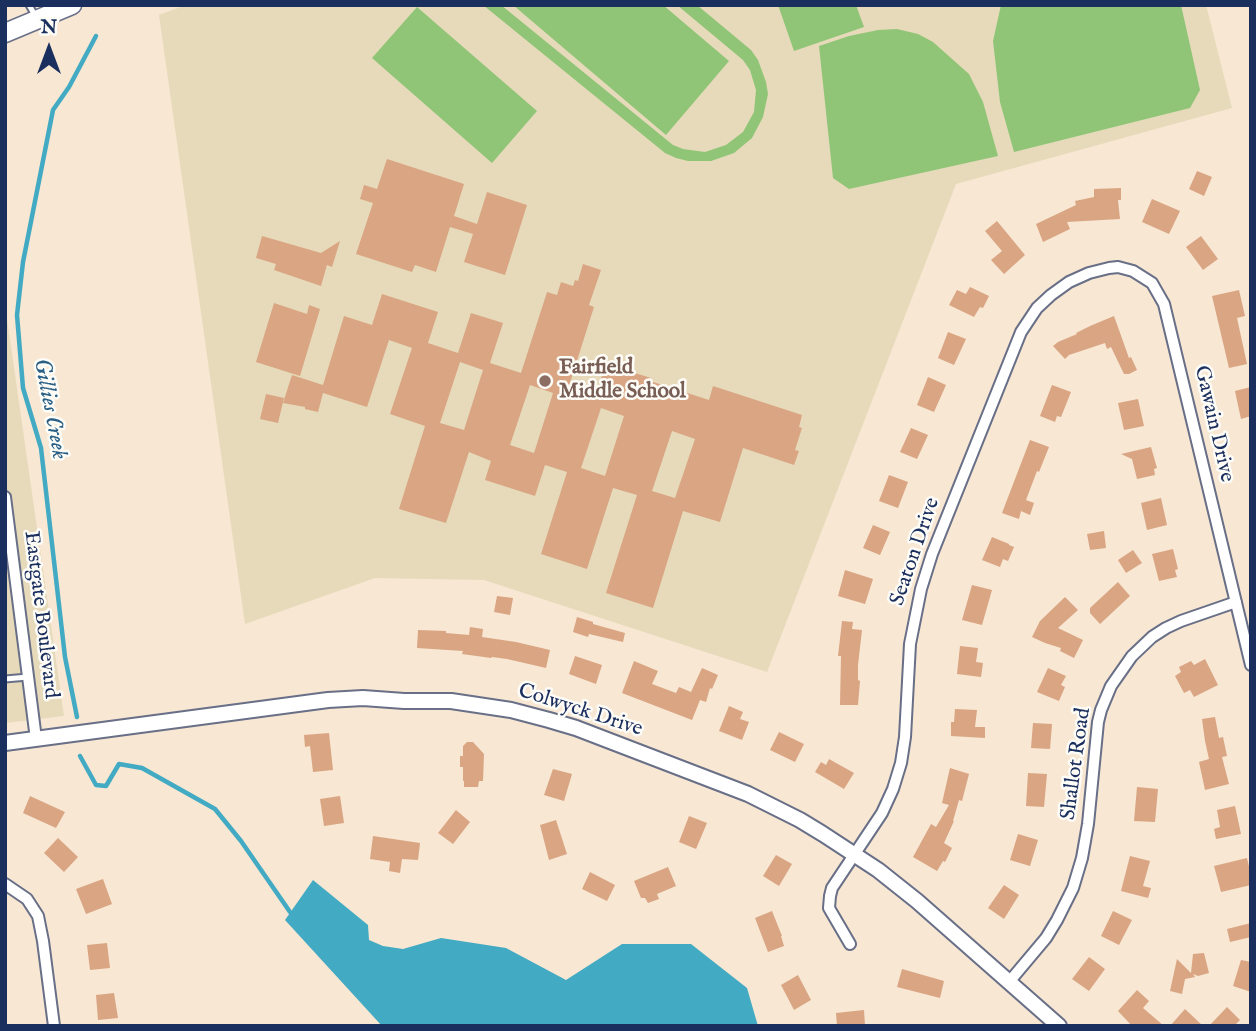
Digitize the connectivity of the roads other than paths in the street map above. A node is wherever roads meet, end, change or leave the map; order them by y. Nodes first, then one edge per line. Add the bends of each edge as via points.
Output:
1 (72, 5) edge
2 (33, 12) edge
3 (5, 33) edge
4 (1069, 282) joint
5 (5, 497) edge
6 (1236, 602) junction
7 (1251, 665) edge
8 (28, 677) junction
9 (5, 680) edge
10 (36, 739) junction
11 (5, 743) edge
12 (855, 855) junction
13 (8, 885) edge
14 (850, 944) dead end
15 (1010, 982) junction
16 (54, 1026) edge
17 (1059, 1026) edge

1 - 2 main road
2 - 3 main road
4 - 6 street, Gawain Drive via 1118,267 1144,276 1159,293
4 - 12 street, Seaton Drive via 1037,308 1021,332 932,554 914,617 901,763 882,813
5 - 8 street, Eastgate Boulevard
6 - 7 street, Gawain Drive
6 - 15 street, Shallot Road via 1159,633 1132,656 1111,686 1098,722 1088,824 1073,888 1046,938
8 - 9 lane
8 - 10 street, Eastgate Boulevard
10 - 11 street, Colwyck Drive
10 - 12 street, Colwyck Drive via 328,700 477,704 576,728 707,777 800,820
12 - 14 street, Seaton Drive via 832,888 829,908
12 - 15 street, Colwyck Drive via 917,901
13 - 16 street via 27,899 38,916
15 - 17 street, Colwyck Drive

